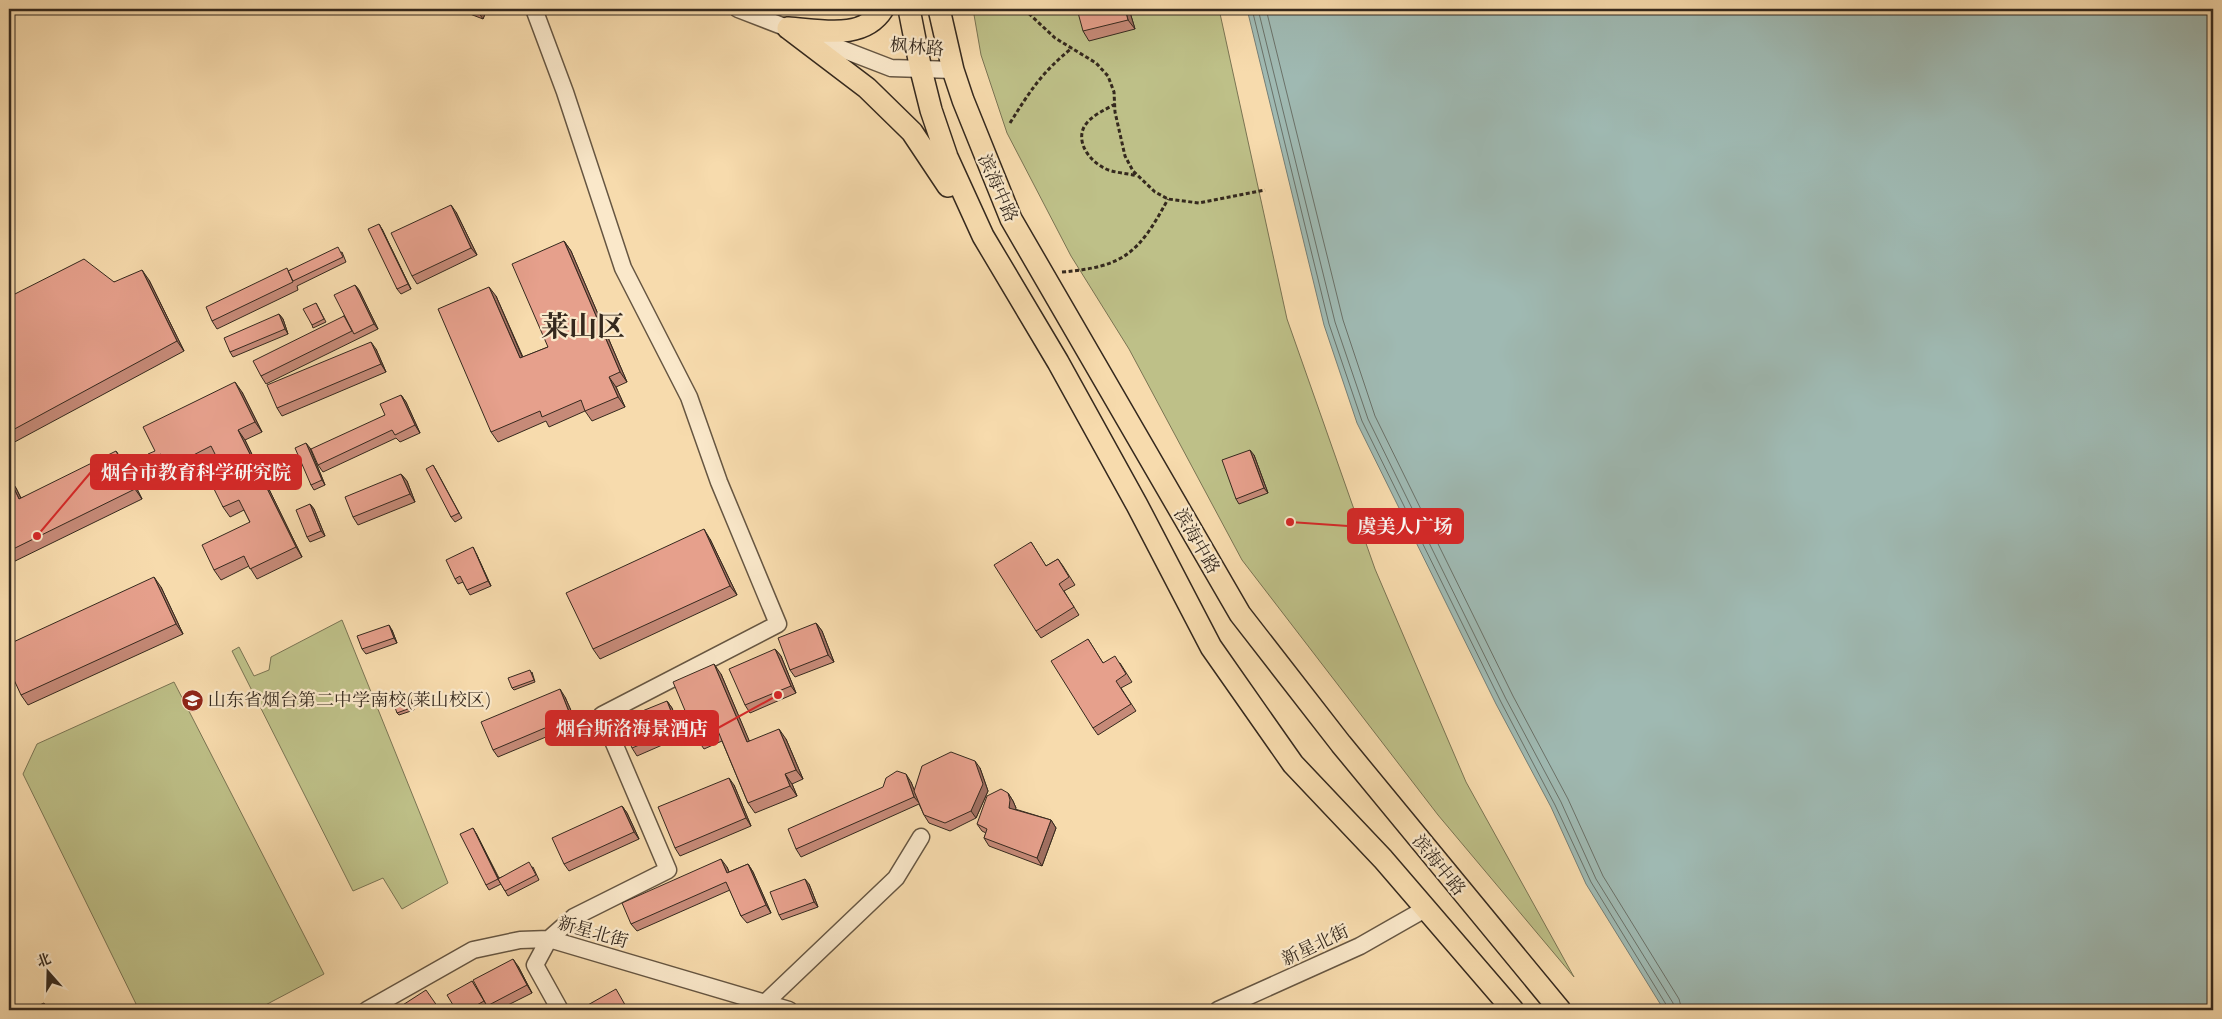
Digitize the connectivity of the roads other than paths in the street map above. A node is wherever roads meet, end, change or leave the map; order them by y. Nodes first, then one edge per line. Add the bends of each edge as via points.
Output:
1 (534, 9) edge
2 (738, 9) edge
3 (883, 9) edge
4 (910, 9) edge
5 (939, 9) edge
6 (788, 28) junction
7 (920, 70) junction
8 (953, 70) junction
9 (983, 236) junction
10 (921, 837) dead end
11 (1425, 909) junction
12 (549, 939) junction
13 (765, 1004) junction
14 (367, 1010) edge
15 (560, 1010) edge
16 (789, 1010) edge
17 (1218, 1010) edge
18 (1513, 1010) edge
19 (1560, 1010) edge

1 - 12 street via 623,268 690,397 720,482 778,624 602,715 668,870 574,918
2 - 6 street, 枫林路
3 - 6 main road via 868,24 853,30
4 - 7 main road, 滨海中路
5 - 8 main road, 滨海中路
6 - 7 street, 枫林路 via 891,68
6 - 9 main road via 867,88 912,132
7 - 8 street, 枫林路
7 - 9 main road, 滨海中路 via 946,157
8 - 19 main road, 滨海中路 via 977,140 1011,219 1240,614 1340,744
9 - 11 main road, 滨海中路 via 1058,362 1211,647 1293,764 1383,859
10 - 13 street via 896,878
11 - 17 street, 新星北街 via 1360,946
11 - 18 main road, 滨海中路
12 - 13 street, 新星北街
12 - 14 street, 新星北街 via 520,940 473,950
12 - 15 street via 535,965
13 - 16 street, 新星北街

